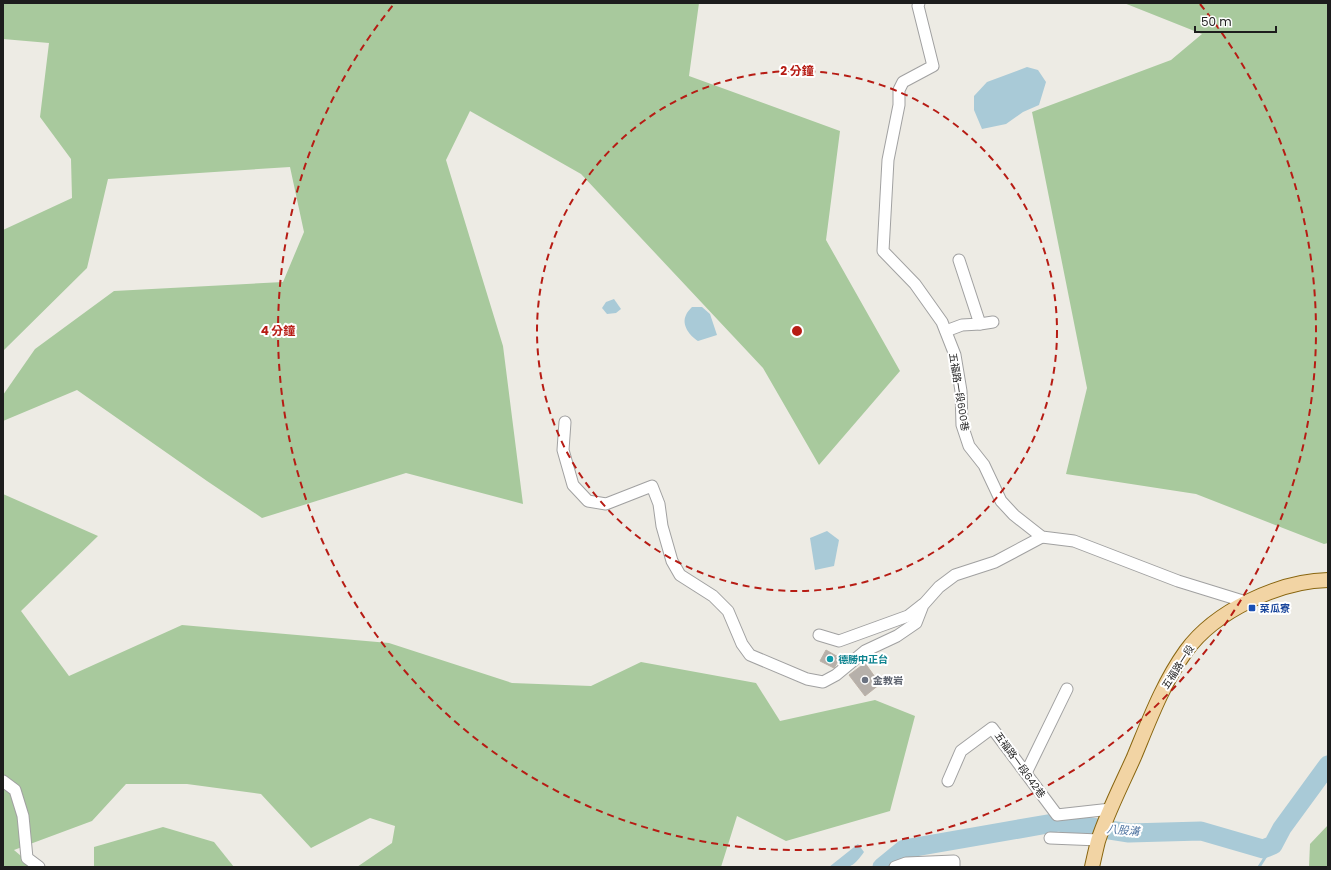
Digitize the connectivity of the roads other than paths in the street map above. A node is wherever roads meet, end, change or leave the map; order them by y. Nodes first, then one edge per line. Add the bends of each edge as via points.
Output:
1 (918, 3) edge
2 (959, 260) dead end
3 (993, 322) dead end
4 (980, 324) junction
5 (946, 331) junction
6 (565, 422) dead end
7 (1042, 536) junction
8 (1328, 580) edge
9 (1246, 602) junction
10 (923, 605) junction
11 (819, 635) dead end
12 (1067, 689) dead end
13 (1026, 773) junction
14 (3, 781) edge
15 (948, 781) dead end
16 (1111, 809) junction
17 (1050, 838) dead end
18 (1098, 840) junction
19 (38, 867) edge
20 (895, 867) edge
21 (954, 867) edge
22 (1092, 867) edge

1 - 5 lane, 五福路一段600巷 via 933,66 903,82 899,90 899,105 888,160 882,251 915,284
2 - 4 lane
3 - 4 lane
4 - 5 lane via 962,325
5 - 7 lane, 五福路一段600巷 via 955,355 961,391 962,425 969,446 984,465 1000,501
6 - 10 lane via 563,450 573,485 588,501 606,504 652,486 672,562 680,575 714,596 728,611 742,644 750,655 807,679 823,682 866,651 897,636 916,623
7 - 9 lane, 五福路一段600巷 via 1074,540 1178,581
7 - 10 lane via 995,562 955,575 939,587
8 - 9 main road, 五福路一段 via 1275,589
9 - 16 main road, 五福路一段 via 1212,624 1187,651 1162,692
10 - 11 lane via 908,616 839,641
12 - 13 lane
13 - 15 lane, 五福路一段642巷 via 992,728 961,751
13 - 16 lane, 五福路一段642巷 via 1057,815
14 - 19 lane via 15,790 23,816 27,858
16 - 18 main road, 五福路一段
17 - 18 lane
18 - 22 main road, 五福路一段
20 - 21 lane via 906,863 954,861

